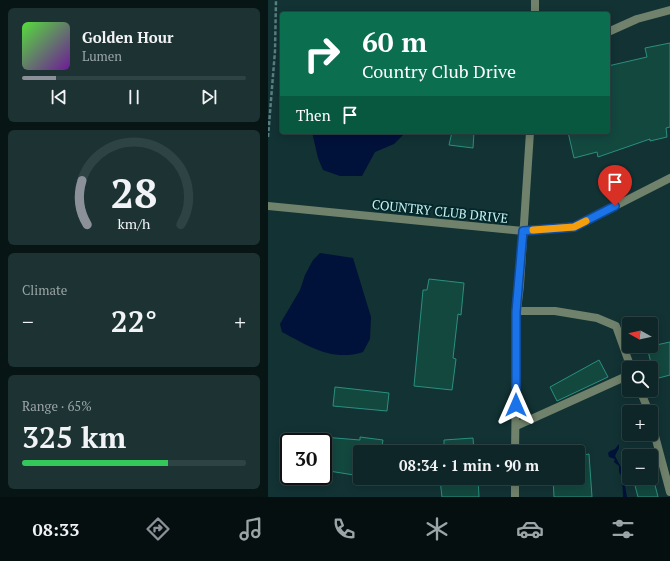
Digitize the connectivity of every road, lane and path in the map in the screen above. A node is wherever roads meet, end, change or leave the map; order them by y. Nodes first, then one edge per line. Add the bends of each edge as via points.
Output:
1 (276, 0) edge
2 (535, 0) edge
3 (670, 10) edge
4 (535, 12) edge
5 (610, 31) edge
6 (530, 134) edge
7 (268, 137) edge
8 (670, 178) edge
9 (268, 206) edge
10 (523, 231) junction
11 (516, 312) junction
12 (628, 361) edge
13 (622, 378) edge
14 (516, 426) junction
15 (656, 441) edge
16 (515, 445) edge
17 (515, 485) edge
18 (670, 492) edge
19 (515, 497) edge

1 - 7 path
2 - 4 street
3 - 5 street via 637,19
6 - 10 street
8 - 10 street, COUNTRY CLUB DRIVE via 574,227
9 - 10 street, COUNTRY CLUB DRIVE
10 - 11 street
11 - 12 street via 579,315 597,318 616,326
11 - 14 street
13 - 14 street
14 - 16 street
15 - 18 street
17 - 19 street

